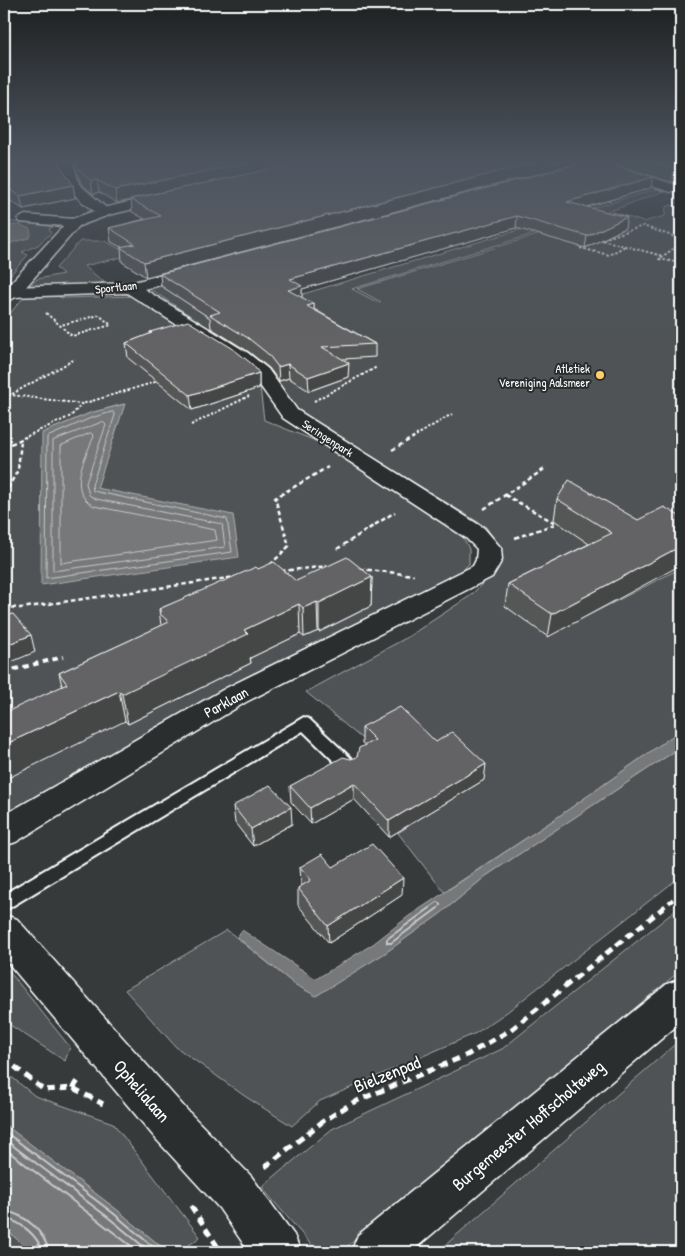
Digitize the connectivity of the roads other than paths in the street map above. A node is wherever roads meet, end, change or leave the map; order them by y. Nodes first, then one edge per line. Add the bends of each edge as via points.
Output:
1 (33, 220) edge
2 (83, 220) edge
3 (74, 223) junction
4 (211, 266) edge
5 (130, 288) junction
6 (8, 295) edge
7 (455, 585) joint
8 (350, 767) edge
9 (4, 832) edge
10 (4, 903) edge
11 (4, 931) edge
12 (681, 997) edge
13 (277, 1252) edge
14 (375, 1252) edge

1 - 3 street
2 - 3 street
3 - 6 street
4 - 5 street, Sportlaan
5 - 6 street, Sportlaan
5 - 7 street, Seringenpark via 241,357 261,373 290,414 462,524 488,548 489,560 483,571
7 - 9 street, Parklaan via 236,695
8 - 10 lane via 304,723
11 - 13 street, Ophelialaan via 171,1124 218,1206
12 - 14 street, Burgemeester Hoffscholteweg

